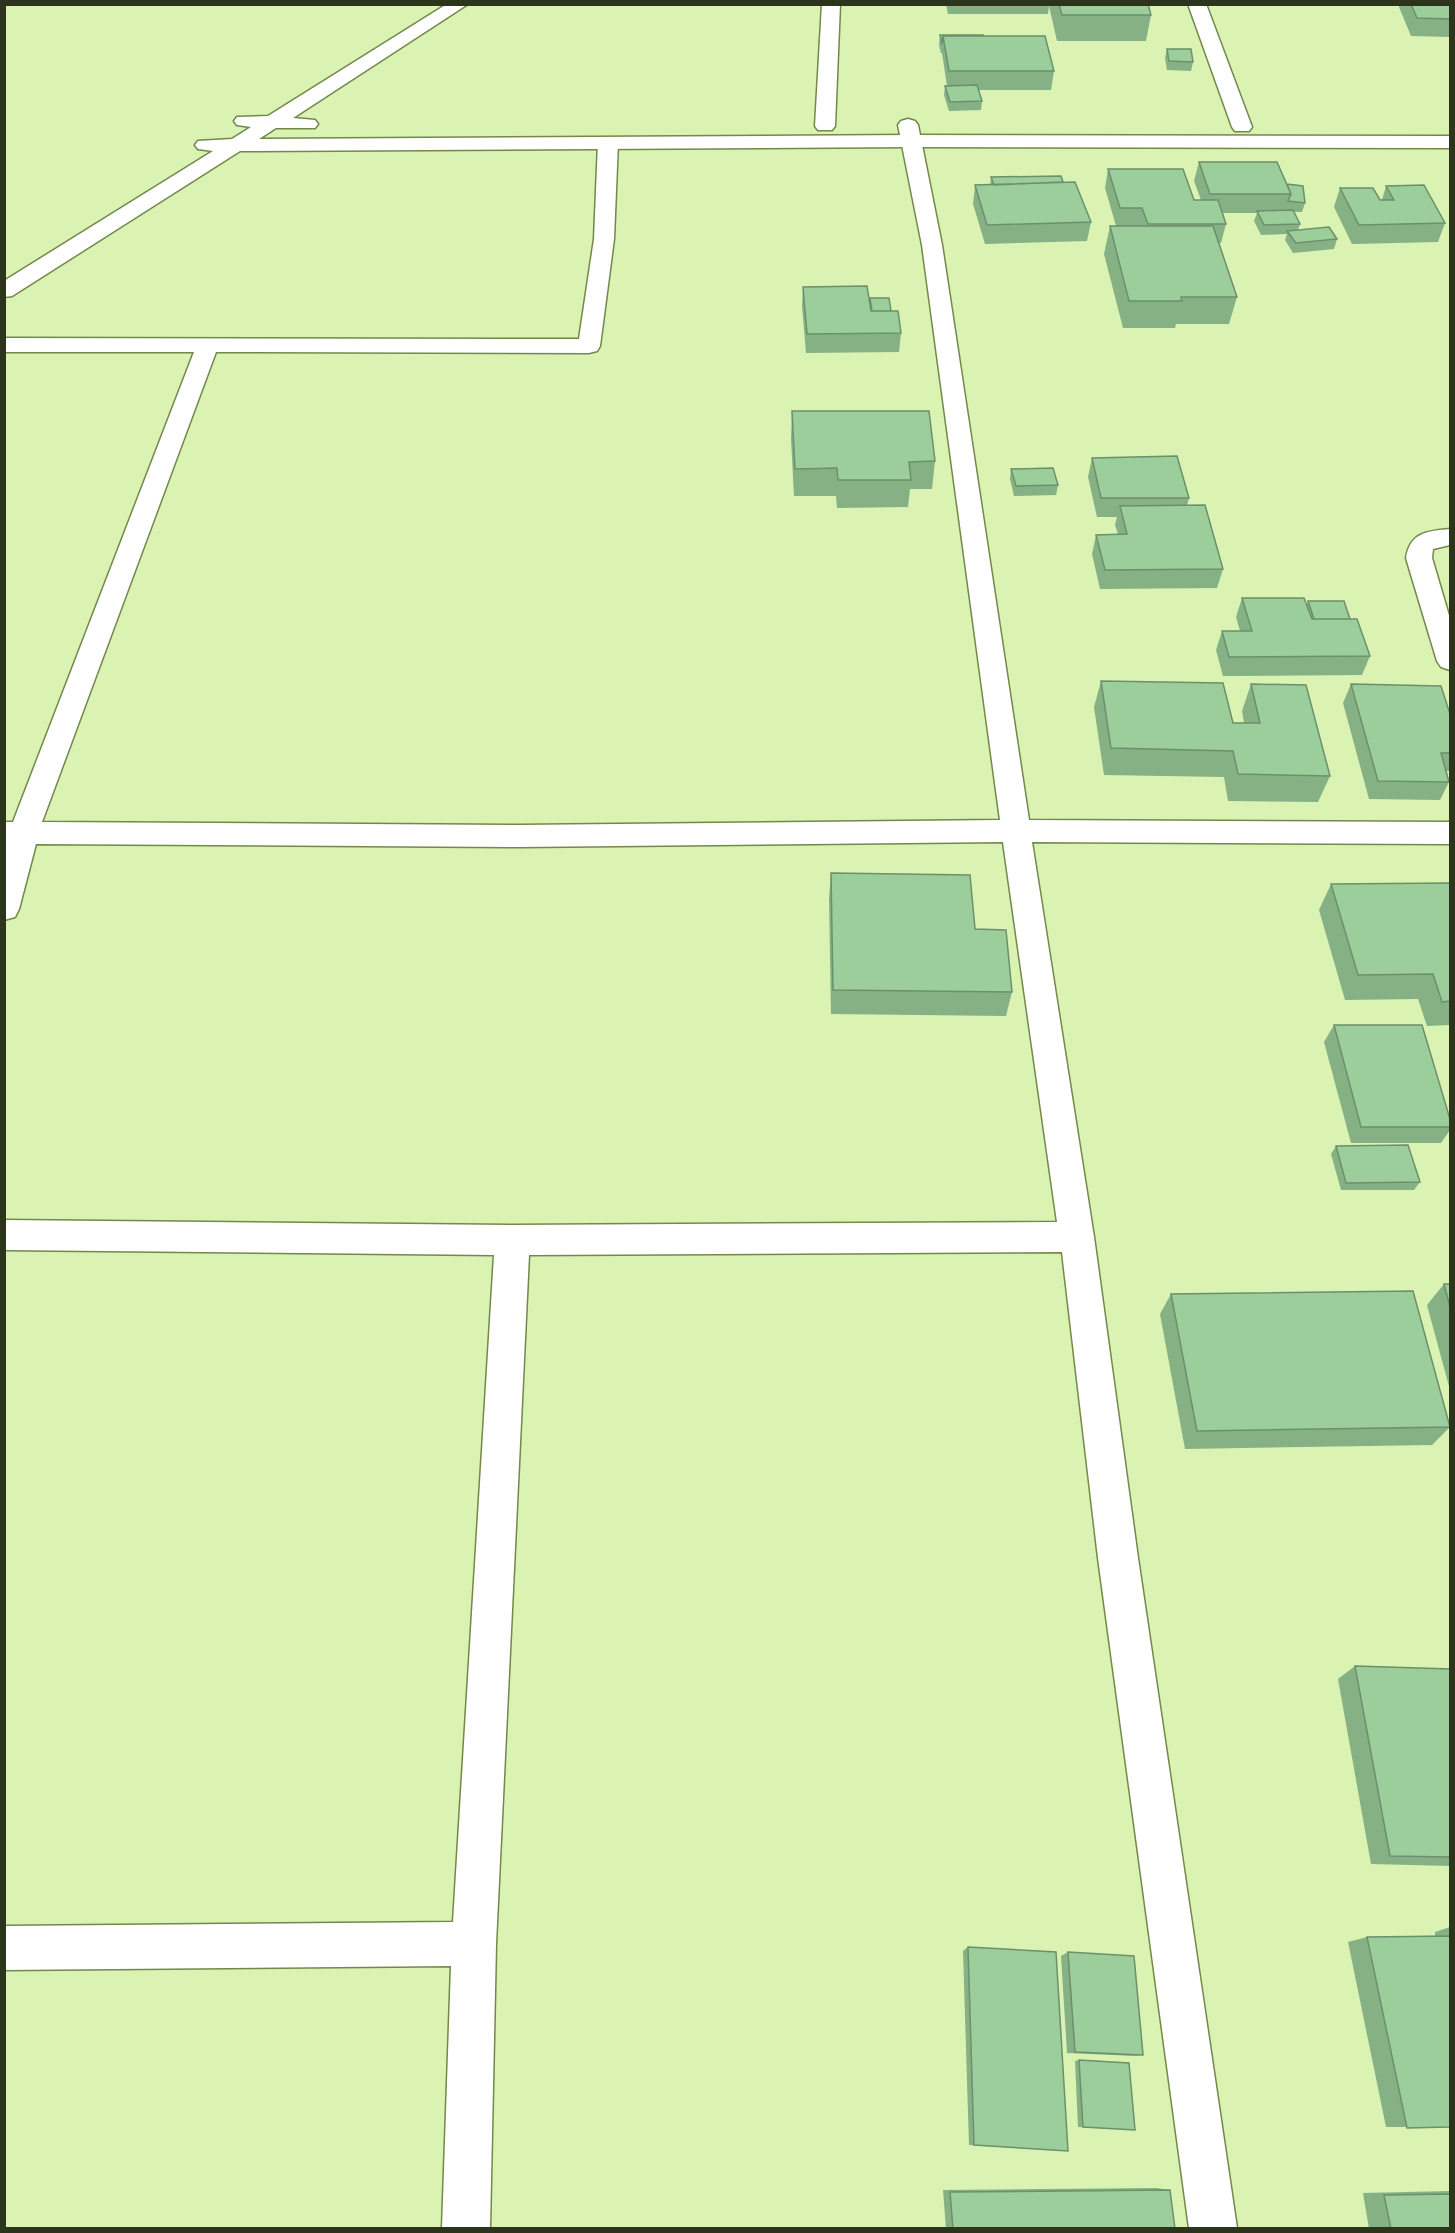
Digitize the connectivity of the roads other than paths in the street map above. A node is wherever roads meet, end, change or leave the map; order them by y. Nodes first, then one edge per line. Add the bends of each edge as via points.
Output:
1 (430, 4) edge
2 (460, 4) edge
3 (831, 4) edge
4 (1197, 4) edge
5 (244, 121) junction
6 (272, 122) junction
7 (330, 124) dead end
8 (353, 125) dead end
9 (825, 126) junction
10 (1242, 127) junction
11 (1450, 128) edge
12 (909, 133) junction
13 (608, 142) junction
14 (1450, 142) edge
15 (205, 145) junction
16 (235, 145) junction
17 (4, 270) edge
18 (4, 291) edge
19 (4, 345) edge
20 (207, 346) junction
21 (1450, 537) edge
22 (1450, 661) edge
23 (1016, 831) junction
24 (14, 832) edge
25 (1450, 833) edge
26 (4, 909) edge
27 (4, 1235) edge
28 (1077, 1237) junction
29 (512, 1240) junction
30 (474, 1944) junction
31 (4, 1948) edge
32 (466, 2229) edge
33 (1213, 2229) edge

1 - 5 street
2 - 6 street
3 - 9 street
4 - 10 street
5 - 6 street
5 - 15 street
6 - 7 street
6 - 16 street
8 - 9 street
9 - 12 street
10 - 11 street
10 - 12 street
12 - 13 street
12 - 14 street
12 - 23 street via 932,245
13 - 16 street
13 - 20 street via 604,238 589,346
15 - 16 street
15 - 17 street
16 - 18 street
19 - 20 street
20 - 24 street
21 - 22 street via 1421,545 1419,558
23 - 24 street via 532,836
23 - 25 street
23 - 28 street
24 - 26 street
27 - 29 street
28 - 29 street
28 - 33 street
29 - 30 street
30 - 31 street
30 - 32 street

